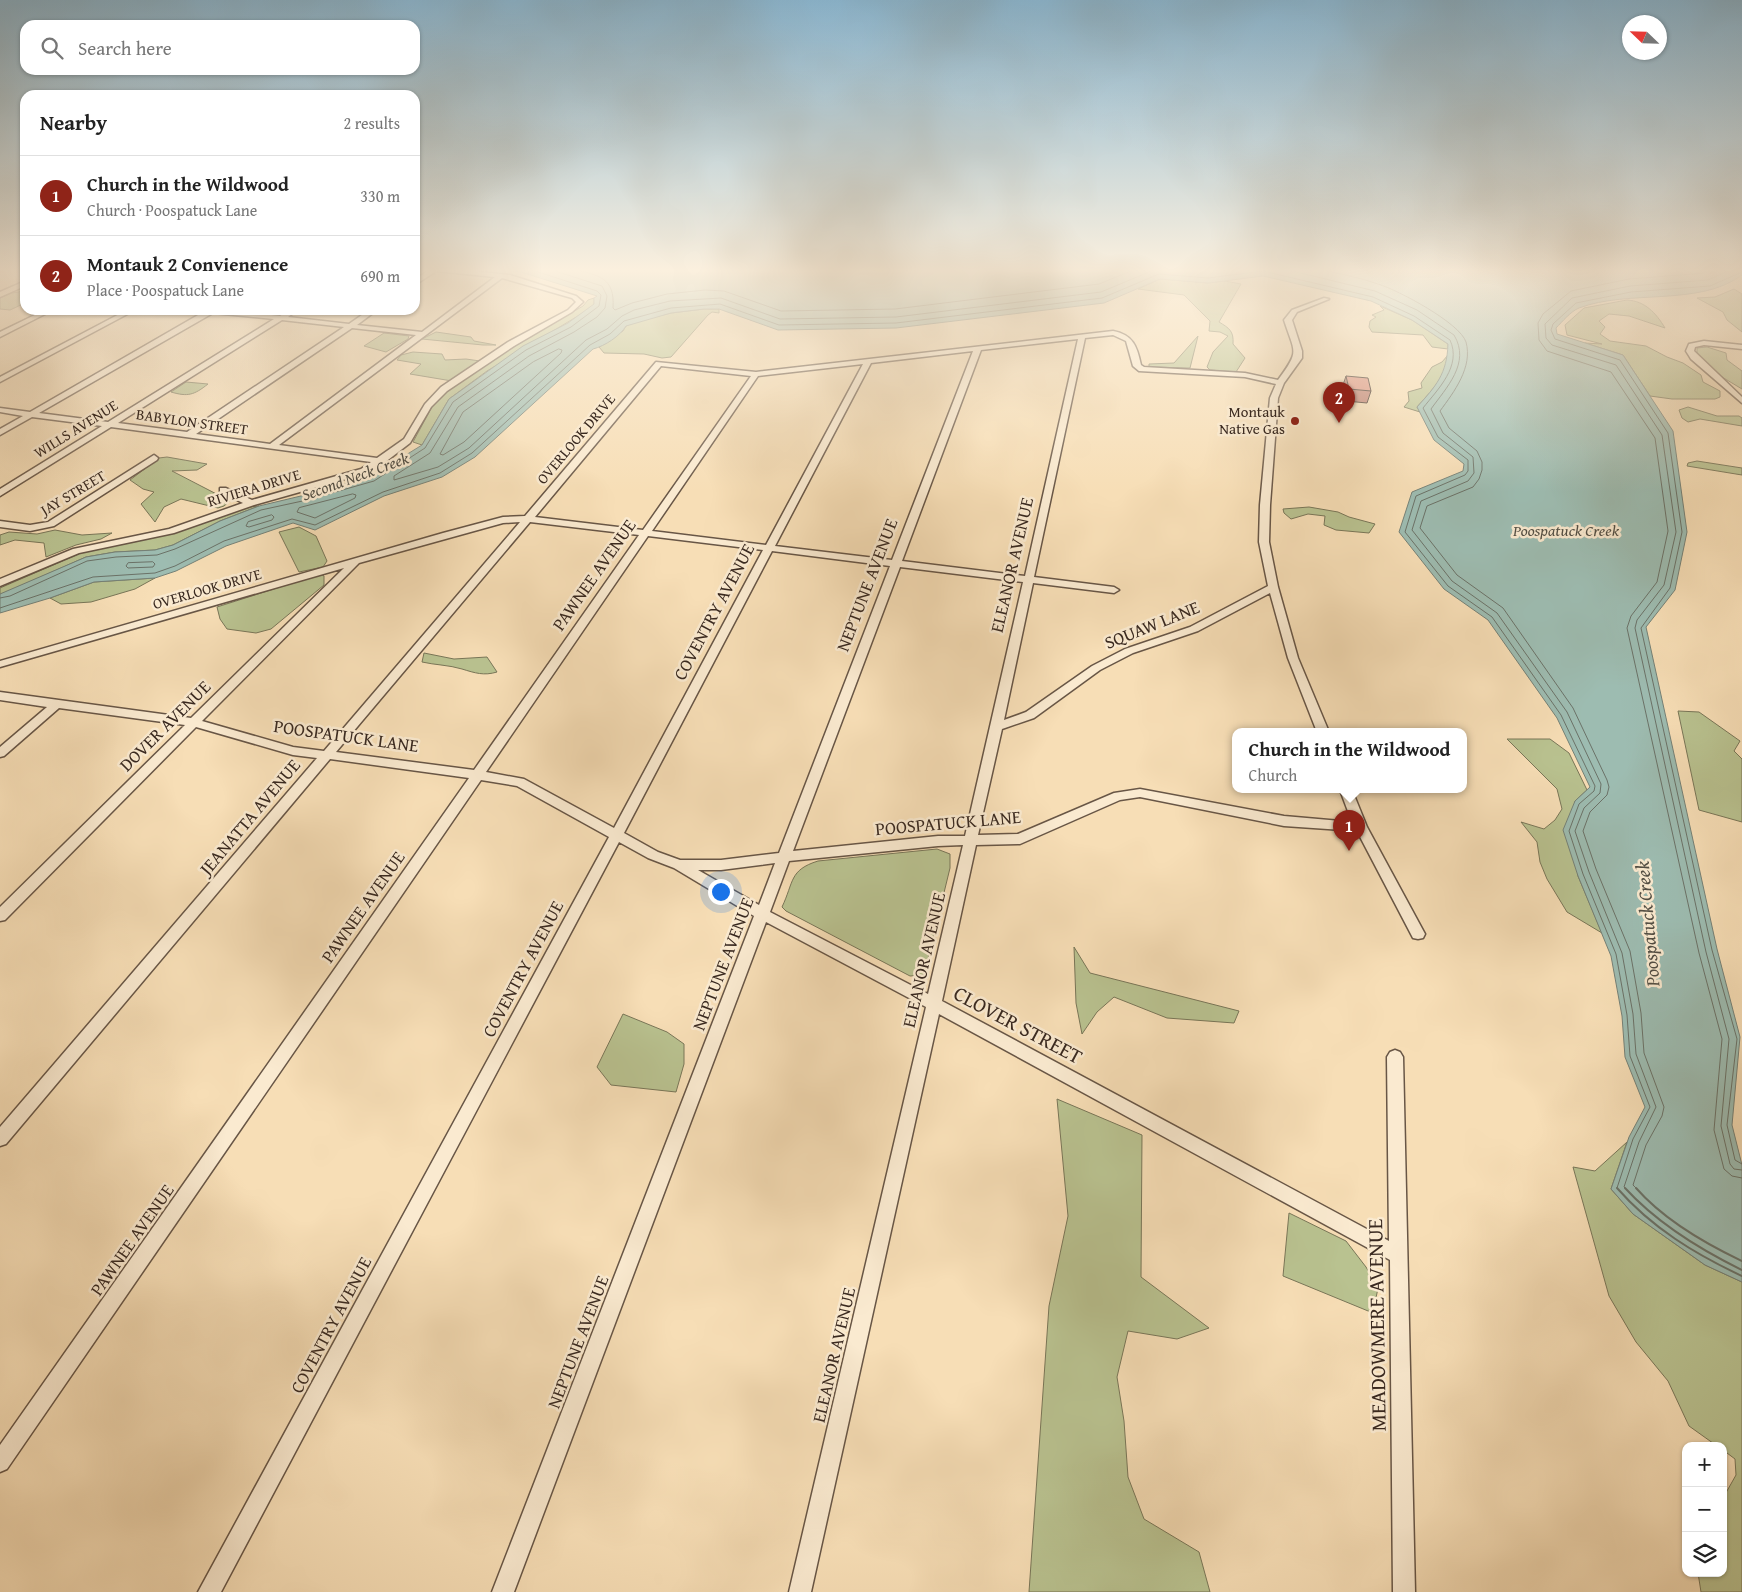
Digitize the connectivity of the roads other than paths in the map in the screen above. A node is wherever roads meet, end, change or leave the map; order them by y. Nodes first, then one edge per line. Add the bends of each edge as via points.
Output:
1 (69, 343) edge
2 (155, 343) edge
3 (240, 343) edge
4 (324, 343) edge
5 (410, 343) edge
6 (512, 343) edge
7 (1022, 343) edge
8 (1081, 343) edge
9 (1133, 343) edge
10 (1296, 343) edge
11 (1742, 347) edge
12 (978, 348) junction
13 (868, 362) junction
14 (756, 374) junction
15 (0, 380) edge
16 (1280, 383) junction
17 (1742, 401) edge
18 (0, 410) edge
19 (31, 414) junction
20 (110, 424) junction
21 (0, 432) edge
22 (187, 436) junction
23 (271, 447) junction
24 (154, 458) dead end
25 (381, 461) junction
26 (223, 490) dead end
27 (0, 493) edge
28 (251, 503) junction
29 (528, 519) junction
30 (0, 524) edge
31 (645, 534) junction
32 (770, 548) junction
33 (356, 562) junction
34 (896, 563) junction
35 (1029, 580) junction
36 (0, 584) edge
37 (1272, 587) junction
38 (1114, 590) dead end
39 (0, 664) edge
40 (0, 696) edge
41 (56, 705) junction
42 (194, 723) junction
43 (995, 727) junction
44 (1321, 728) edge
45 (0, 753) edge
46 (326, 756) junction
47 (478, 775) junction
48 (1347, 793) edge
49 (1361, 828) junction
50 (617, 834) junction
51 (970, 841) junction
52 (784, 857) junction
53 (679, 865) junction
54 (762, 914) junction
55 (0, 916) edge
56 (1418, 934) dead end
57 (932, 1003) junction
58 (1395, 1057) dead end
59 (0, 1139) edge
60 (1398, 1255) junction
61 (0, 1462) edge
62 (209, 1592) edge
63 (503, 1592) edge
64 (800, 1592) edge
65 (1404, 1592) edge

1 - 15 street
2 - 19 street
3 - 20 street, WILLS AVENUE
4 - 22 street
5 - 23 street
6 - 25 street, RIVIERA DRIVE via 444,389 428,406 407,442
7 - 12 street, OVERLOOK DRIVE
8 - 35 street, ELEANOR AVENUE
9 - 16 street, OVERLOOK DRIVE via 1137,366 1142,369 1245,375
10 - 16 street via 1298,358
11 - 17 street via 1704,344 1692,346 1690,351
12 - 13 street, OVERLOOK DRIVE
12 - 34 street, NEPTUNE AVENUE
13 - 14 street, OVERLOOK DRIVE
13 - 32 street, COVENTRY AVENUE
14 - 29 street, OVERLOOK DRIVE via 658,364
14 - 31 street, PAWNEE AVENUE
16 - 37 street via 1274,398 1265,505 1264,542
18 - 19 street, BABYLON STREET
19 - 20 street, BABYLON STREET
19 - 21 street
20 - 22 street, BABYLON STREET
20 - 27 street, WILLS AVENUE
22 - 23 street, BABYLON STREET
23 - 25 street, BABYLON STREET
24 - 30 street, JAY STREET via 52,524 30,528
25 - 28 street, RIVIERA DRIVE via 364,472
26 - 28 street
28 - 36 street, RIVIERA DRIVE via 171,531 76,551
29 - 31 street
29 - 33 street, OVERLOOK DRIVE via 503,520
29 - 46 street, JEANATTA AVENUE
31 - 32 street
31 - 47 street, PAWNEE AVENUE
32 - 34 street
32 - 50 street, COVENTRY AVENUE
33 - 39 street, OVERLOOK DRIVE
33 - 42 street, DOVER AVENUE
34 - 35 street
34 - 52 street, NEPTUNE AVENUE
35 - 38 street
35 - 43 street, ELEANOR AVENUE
37 - 43 street, SQUAW LANE via 1194,629 1129,651 1096,668 1030,715
37 - 44 street via 1294,660
40 - 41 street, POOSPATUCK LANE
41 - 42 street, POOSPATUCK LANE
41 - 45 street
42 - 46 street, POOSPATUCK LANE via 214,726 272,746
42 - 55 street, DOVER AVENUE
43 - 51 street, ELEANOR AVENUE
46 - 47 street, POOSPATUCK LANE
46 - 59 street, JEANATTA AVENUE
47 - 50 street, POOSPATUCK LANE via 520,782
47 - 61 street, PAWNEE AVENUE
48 - 49 street
49 - 51 street, POOSPATUCK LANE via 1284,821 1140,794 1118,796 1020,839
49 - 56 street
50 - 53 street, CLOVER STREET
50 - 62 street, COVENTRY AVENUE
51 - 52 street, POOSPATUCK LANE via 938,841
51 - 57 street, ELEANOR AVENUE
52 - 53 street, POOSPATUCK LANE via 721,865
52 - 54 street, NEPTUNE AVENUE
53 - 54 street, CLOVER STREET
54 - 57 street, CLOVER STREET
54 - 63 street, NEPTUNE AVENUE
57 - 60 street, CLOVER STREET
57 - 64 street, ELEANOR AVENUE
58 - 60 street, MEADOWMERE AVENUE
60 - 65 street, MEADOWMERE AVENUE

